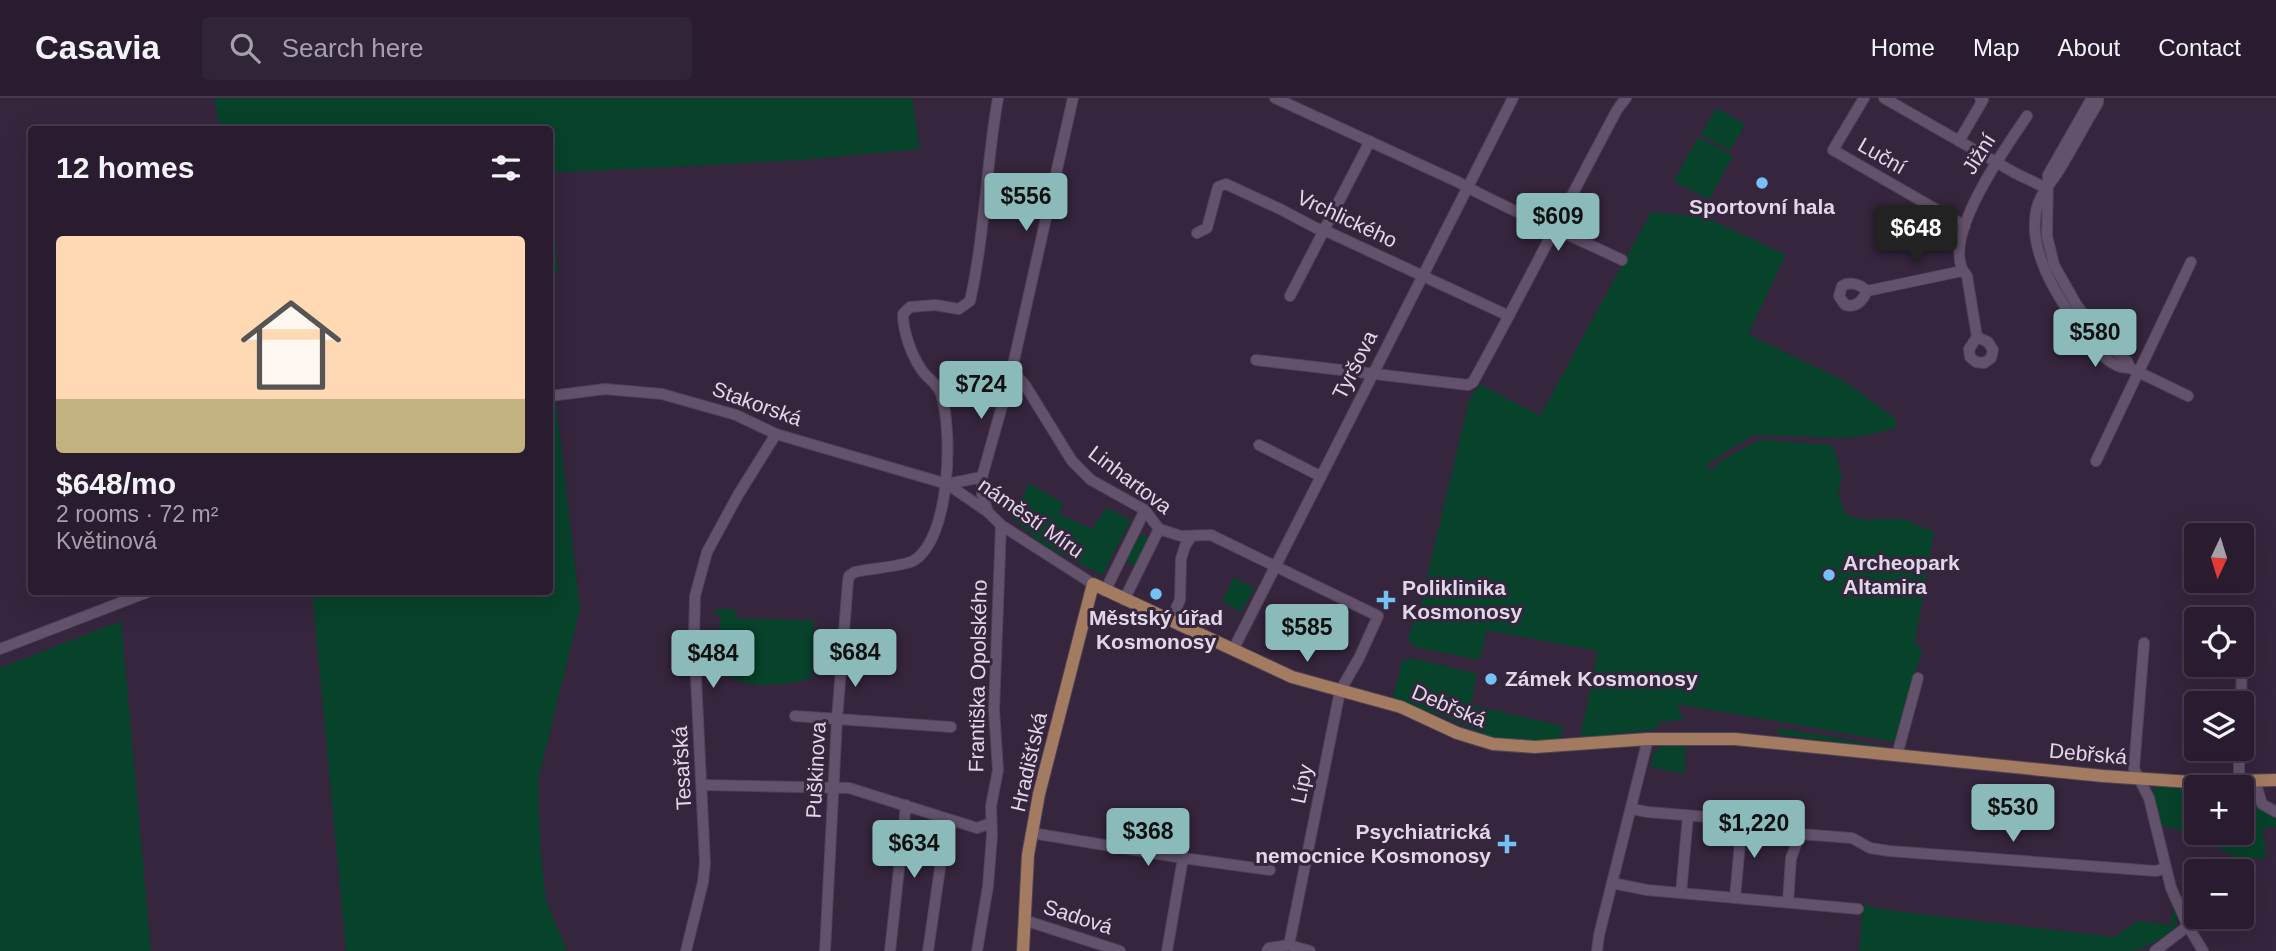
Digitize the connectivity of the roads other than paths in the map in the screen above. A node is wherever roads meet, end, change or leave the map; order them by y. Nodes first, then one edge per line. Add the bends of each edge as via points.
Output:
1 (998, 98) edge
2 (1073, 98) edge
3 (1275, 98) edge
4 (1513, 98) edge
5 (1626, 98) edge
6 (1864, 98) edge
7 (1884, 98) edge
8 (1980, 98) edge
9 (2092, 98) edge
10 (2098, 98) edge
11 (2027, 116) dead end
12 (1370, 141) junction
13 (1959, 141) junction
14 (2066, 149) junction
15 (1996, 162) junction
16 (1467, 187) junction
17 (2046, 188) junction
18 (1965, 226) junction
19 (1553, 229) junction
20 (1324, 230) junction
21 (1197, 233) dead end
22 (1622, 260) dead end
23 (2191, 262) dead end
24 (1962, 271) junction
25 (1422, 276) junction
26 (1867, 291) dead end
27 (1290, 296) dead end
28 (1508, 316) junction
29 (1977, 337) dead end
30 (1256, 359) dead end
31 (2135, 370) junction
32 (1373, 373) junction
33 (1011, 374) junction
34 (553, 396) edge
35 (2188, 396) dead end
36 (776, 434) junction
37 (1259, 445) dead end
38 (2096, 461) dead end
39 (1320, 476) junction
40 (982, 477) junction
41 (947, 484) junction
42 (1145, 510) junction
43 (988, 512) junction
44 (1001, 525) junction
45 (1159, 529) junction
46 (1191, 537) junction
47 (1275, 566) junction
48 (1093, 584) junction
49 (1105, 592) junction
50 (140, 595) edge
51 (1125, 600) junction
52 (1378, 616) joint
53 (1170, 621) junction
54 (2144, 643) dead end
55 (0, 649) edge
56 (1233, 650) junction
57 (1918, 678) dead end
58 (1340, 691) junction
59 (795, 716) dead end
60 (837, 719) junction
61 (951, 727) dead end
62 (1648, 739) junction
63 (1897, 755) junction
64 (2139, 778) junction
65 (2276, 780) edge
66 (2184, 781) edge
67 (2255, 781) joint
68 (702, 785) junction
69 (834, 786) junction
70 (906, 805) junction
71 (1632, 809) junction
72 (2276, 812) edge
73 (1688, 816) junction
74 (947, 820) junction
75 (1742, 820) junction
76 (991, 823) junction
77 (1032, 833) junction
78 (1800, 834) junction
79 (1183, 858) junction
80 (2165, 868) junction
81 (1270, 870) dead end
82 (1612, 883) junction
83 (1681, 893) junction
84 (1735, 898) junction
85 (1788, 902) junction
86 (1858, 909) dead end
87 (2184, 917) edge
88 (1024, 920) junction
89 (2184, 929) edge
90 (2190, 929) edge
91 (1289, 945) junction
92 (686, 951) edge
93 (825, 951) edge
94 (890, 951) edge
95 (928, 951) edge
96 (977, 951) edge
97 (1023, 951) edge
98 (1120, 951) edge
99 (1167, 951) edge
100 (1267, 951) edge
101 (1310, 951) edge
102 (1597, 951) edge
103 (2155, 951) edge
104 (2203, 951) edge

1 - 41 street via 970,301 959,309 909,307 903,314 903,328 921,370 940,391
2 - 33 street
3 - 12 street
4 - 16 street, Tyršova
5 - 19 street
6 - 18 street, Luční via 1833,150
7 - 13 street
8 - 13 street via 1983,100
9 - 14 street
10 - 14 street
11 - 15 street, Jižní
12 - 16 street
12 - 20 street
13 - 15 street
14 - 17 street
15 - 17 street
15 - 18 street, Jižní via 1975,197
16 - 19 street
16 - 25 street, Tyršova
17 - 31 street via 2047,236 2054,265 2088,331 2115,365
18 - 24 street, Jižní via 1959,253
19 - 22 street
19 - 28 street
20 - 21 street, Vrchlického via 1223,184 1218,187 1207,228
20 - 25 street, Vrchlického
20 - 27 street
23 - 31 street
24 - 26 street
24 - 29 street, Jižní via 1967,276
25 - 28 street, Vrchlického
25 - 32 street, Tyršova
28 - 32 street via 1468,385
30 - 32 street
31 - 35 street
31 - 38 street
32 - 39 street, Tyršova
33 - 40 street
33 - 42 street, Linhartova via 1025,385 1072,461 1091,480
34 - 36 street, Stakorská via 605,389 663,394 736,415
36 - 41 street, Stakorská
36 - 68 street, Tesařská via 707,552 695,596
37 - 39 street
39 - 47 street, Tyršova
40 - 41 street
40 - 43 street
41 - 43 street, náměstí Míru
41 - 60 street, Puškinova via 939,522 922,554 911,562 849,576
42 - 45 street, Linhartova
42 - 49 street
43 - 44 street, náměstí Míru
44 - 48 street, náměstí Míru
44 - 76 street, Františka Opolského via 994,710 998,771
45 - 46 street, Linhartova
45 - 51 street
46 - 47 street, Linhartova via 1211,535
46 - 53 street via 1181,559 1180,600
47 - 52 street, Linhartova
47 - 56 street, Tyršova
48 - 49 main road, Debřská
48 - 77 main road, Hradišťská
49 - 51 main road, Debřská
50 - 55 street
51 - 53 main road, Debřská
52 - 58 street, Lípy
53 - 56 main road, Debřská
54 - 64 street via 2134,769
56 - 58 main road, Debřská via 1292,677
57 - 63 street
58 - 62 main road, Debřská via 1401,707 1466,737 1493,744 1535,747
58 - 91 street, Lípy
59 - 60 street
60 - 61 street
60 - 69 street, Puškinova
62 - 63 main road, Debřská via 1767,741
62 - 71 street
63 - 64 main road, Debřská
64 - 66 main road, Debřská
64 - 80 street
65 - 67 main road, Debřská
67 - 72 street via 2262,804
68 - 69 street
68 - 92 street, Tesařská via 703,882
69 - 70 street
69 - 93 street, Puškinova
70 - 74 street
70 - 94 street
71 - 73 street
71 - 82 street
73 - 75 street
73 - 83 street
74 - 76 street via 977,828
74 - 95 street
75 - 78 street via 1793,824
75 - 84 street
76 - 96 street, Františka Opolského via 988,887
77 - 79 street
77 - 88 main road, Hradišťská
78 - 80 street via 1857,840 1870,848 1889,850
78 - 85 street via 1791,859
79 - 81 street
79 - 99 street
80 - 87 street
82 - 83 street
82 - 102 street
83 - 84 street
84 - 85 street
85 - 86 street
88 - 97 main road, Hradišťská
88 - 98 street, Sadová
89 - 103 street
90 - 104 street
91 - 100 street
91 - 101 street

